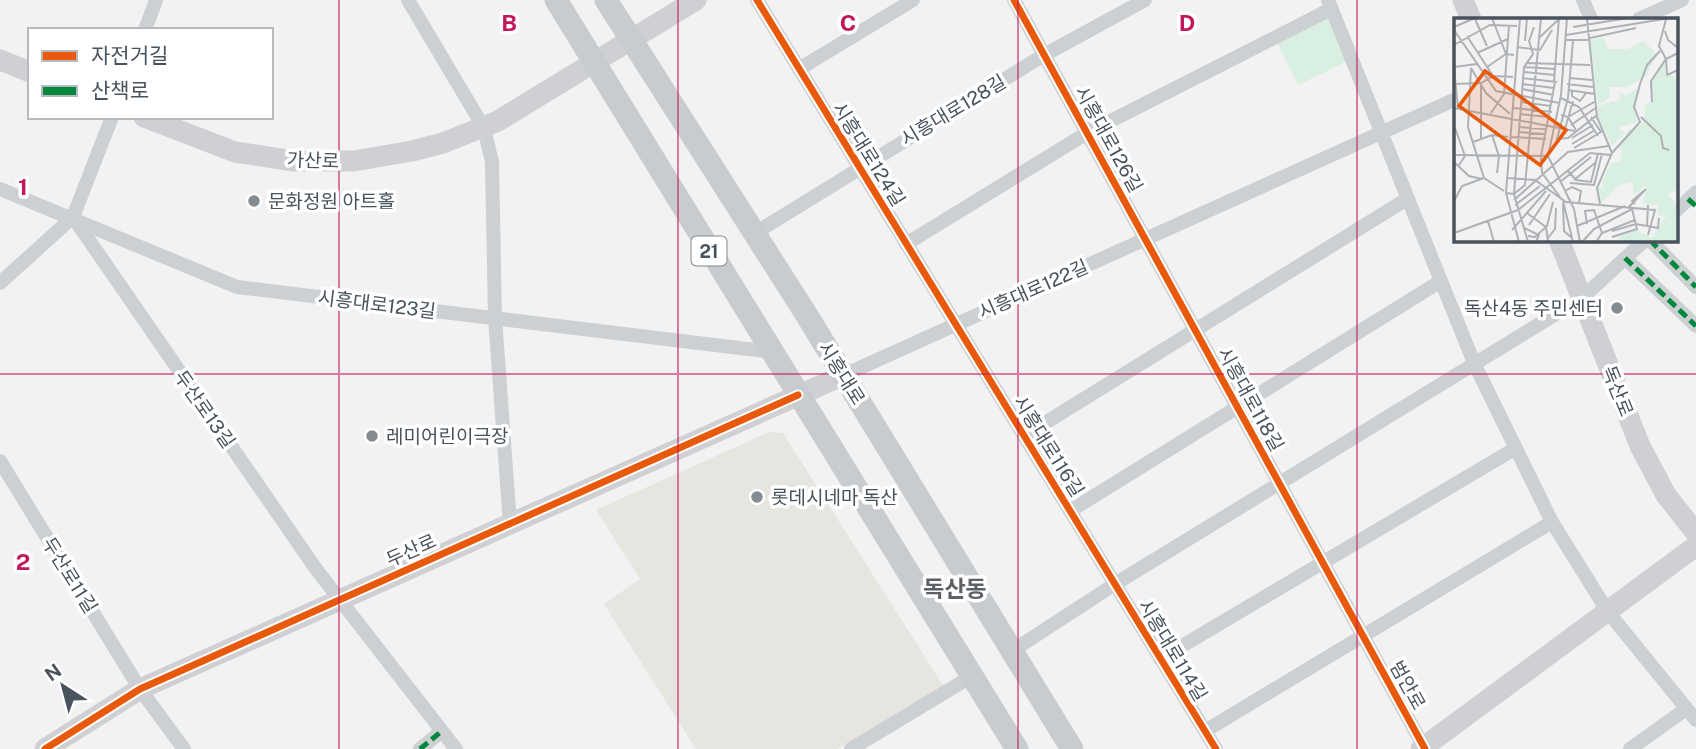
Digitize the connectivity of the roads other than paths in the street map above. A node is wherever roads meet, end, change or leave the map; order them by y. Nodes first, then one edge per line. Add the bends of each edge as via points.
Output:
1 (156, 0) edge
2 (408, 0) edge
3 (556, 0) edge
4 (607, 0) edge
5 (696, 0) edge
6 (757, 0) edge
7 (913, 0) edge
8 (1014, 0) edge
9 (1145, 0) edge
10 (1463, 0) edge
11 (1583, 0) edge
12 (1679, 0) edge
13 (1330, 5) edge
14 (1471, 18) edge
15 (1591, 18) edge
16 (1641, 18) edge
17 (146, 28) edge
18 (631, 40) junction
19 (1044, 55) junction
20 (0, 60) edge
21 (594, 63) junction
22 (799, 69) junction
23 (28, 71) edge
24 (1454, 100) edge
25 (111, 119) edge
26 (149, 119) edge
27 (484, 128) junction
28 (1087, 133) junction
29 (1381, 133) junction
30 (859, 167) junction
31 (0, 189) edge
32 (1407, 199) junction
33 (1693, 199) edge
34 (1678, 209) edge
35 (73, 217) junction
36 (755, 233) junction
37 (1145, 239) junction
38 (1560, 242) edge
39 (1645, 242) edge
40 (1649, 242) edge
41 (906, 244) junction
42 (1625, 258) junction
43 (1441, 281) junction
44 (0, 282) edge
45 (1696, 287) edge
46 (1581, 298) junction
47 (495, 318) junction
48 (955, 324) junction
49 (1696, 326) edge
50 (1196, 330) junction
51 (772, 352) junction
52 (1474, 363) junction
53 (844, 374) junction
54 (798, 395) junction
55 (1238, 407) junction
56 (1024, 436) junction
57 (1516, 448) junction
58 (0, 461) edge
59 (1279, 483) junction
60 (1070, 512) junction
61 (1552, 522) junction
62 (510, 524) junction
63 (1696, 533) edge
64 (1696, 546) edge
65 (1323, 563) junction
66 (1115, 584) junction
67 (338, 600) junction
68 (1608, 612) junction
69 (1363, 635) junction
70 (1012, 651) junction
71 (1160, 659) junction
72 (972, 676) junction
73 (140, 689) junction
74 (1691, 715) edge
75 (442, 731) junction
76 (1205, 731) junction
77 (1423, 748) edge
78 (45, 749) edge
79 (184, 749) edge
80 (420, 749) edge
81 (456, 749) edge
82 (851, 749) edge
83 (1017, 749) edge
84 (1072, 749) edge
85 (1216, 749) edge
86 (1630, 749) edge

1 - 17 street
2 - 27 street
3 - 21 main road, 21
4 - 18 main road, 시흥대로 / 21
5 - 18 main road, 가산로
6 - 22 street, 시흥대로124길
7 - 22 street
8 - 19 street, 시흥대로126길
9 - 19 street, 시흥대로128길
10 - 14 main road
11 - 15 street
12 - 16 street
13 - 28 street, 시흥대로126길
13 - 29 street
18 - 21 main road, 가산로
18 - 36 main road, 시흥대로 / 21
19 - 28 street, 시흥대로126길
19 - 30 street, 시흥대로128길
20 - 23 main road
21 - 27 main road, 가산로
21 - 51 main road, 21
22 - 30 street, 시흥대로124길
24 - 29 street, 시흥대로122길
25 - 35 street
26 - 27 main road, 가산로 via 235,152 294,161 379,158
27 - 47 street via 492,162
28 - 37 street, 시흥대로126길
28 - 41 street, 시흥대로126길
29 - 32 street
29 - 37 street, 시흥대로122길
30 - 36 street, 시흥대로128길
30 - 41 street, 시흥대로124길
31 - 35 street, 시흥대로123길
32 - 43 street
32 - 50 street
33 - 34 street
35 - 44 street
35 - 47 street, 시흥대로123길 via 237,286
35 - 67 street, 두산로13길
36 - 53 main road, 시흥대로 / 21
37 - 48 street, 시흥대로122길
37 - 50 street, 시흥대로126길
38 - 46 main road, 독산로
39 - 42 street, 시흥대로114길
40 - 45 street
41 - 48 street, 시흥대로124길
42 - 46 street, 시흥대로114길
42 - 49 street
43 - 52 street
43 - 55 street, 시흥대로118길
46 - 52 street, 시흥대로114길
46 - 63 main road, 독산로 via 1640,446 1667,495
47 - 51 street, 시흥대로123길
47 - 62 street
48 - 53 street, 시흥대로122길
48 - 56 street, 시흥대로116길
50 - 55 street, 시흥대로118길
50 - 56 street
51 - 54 main road, 21
52 - 57 street
52 - 59 street, 시흥대로114길
53 - 54 main road, 두산로
53 - 70 main road, 시흥대로 / 21
54 - 62 main road, 두산로
54 - 72 main road, 21
55 - 59 street, 시흥대로118길
55 - 60 street, 시흥대로118길
56 - 60 street, 시흥대로116길
57 - 61 street
57 - 65 street
58 - 73 street, 두산로11길
59 - 65 street, 시흥대로118길
59 - 66 street, 시흥대로114길
60 - 66 street, 시흥대로116길
61 - 68 street
61 - 69 street
62 - 67 main road, 두산로
64 - 68 main road, 범안로
65 - 69 street, 범안로
65 - 71 street
66 - 70 street, 시흥대로114길
66 - 71 street, 시흥대로114길
67 - 73 main road, 두산로
67 - 75 street, 두산로13길
68 - 74 street
68 - 77 main road, 범안로
69 - 76 street
69 - 77 street, 범안로
70 - 84 main road, 시흥대로 / 21
71 - 76 street, 시흥대로114길
72 - 82 street
72 - 83 main road, 21
73 - 78 main road, 두산로
73 - 79 street, 두산로11길
74 - 86 street
75 - 80 street
75 - 81 street, 두산로13길
76 - 85 street

